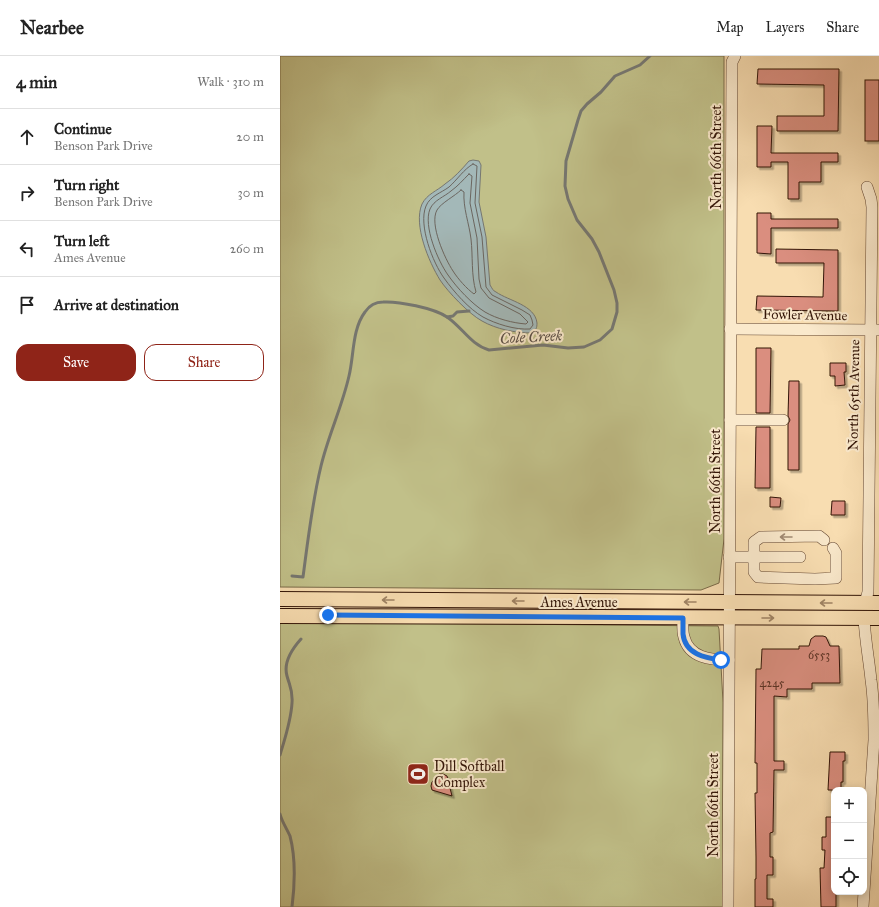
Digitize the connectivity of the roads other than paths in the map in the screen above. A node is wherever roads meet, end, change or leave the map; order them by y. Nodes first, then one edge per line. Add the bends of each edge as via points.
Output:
1 (734, 56) edge
2 (867, 187) dead end
3 (730, 329) junction
4 (874, 330) edge
5 (730, 420) junction
6 (783, 420) dead end
7 (824, 540) dead end
8 (833, 548) dead end
9 (729, 557) junction
10 (753, 557) junction
11 (800, 557) dead end
12 (280, 599) edge
13 (729, 603) junction
14 (865, 603) junction
15 (879, 603) edge
16 (280, 616) edge
17 (683, 618) junction
18 (729, 618) junction
19 (864, 618) junction
20 (879, 618) edge
21 (729, 660) junction
22 (877, 734) edge
23 (876, 772) edge
24 (728, 907) edge
25 (863, 907) edge

1 - 3 street, North 66th Street
2 - 4 street, North 65th Avenue via 872,207
3 - 4 street, Fowler Avenue
3 - 5 street, North 66th Street
4 - 14 street, North 65th Avenue via 868,592
5 - 6 street
5 - 9 street, North 66th Street
7 -> 10 street via 819,536 761,537 754,542
8 - 10 street via 836,553 836,578 758,577 754,572
9 - 10 street
9 - 13 street, North 66th Street
10 - 11 street
13 -> 12 main road, Ames Avenue
14 -> 13 main road, Ames Avenue
13 - 18 street, North 66th Street
14 - 15 main road, Ames Avenue
16 - 17 main road, Ames Avenue
17 - 18 main road, Ames Avenue
17 - 21 street via 684,639 693,652 708,659
18 -> 19 main road, Ames Avenue
18 - 21 street, North 66th Street
19 - 20 main road, Ames Avenue
19 - 22 street
21 - 24 street, North 66th Street
22 - 23 street
23 - 25 street

